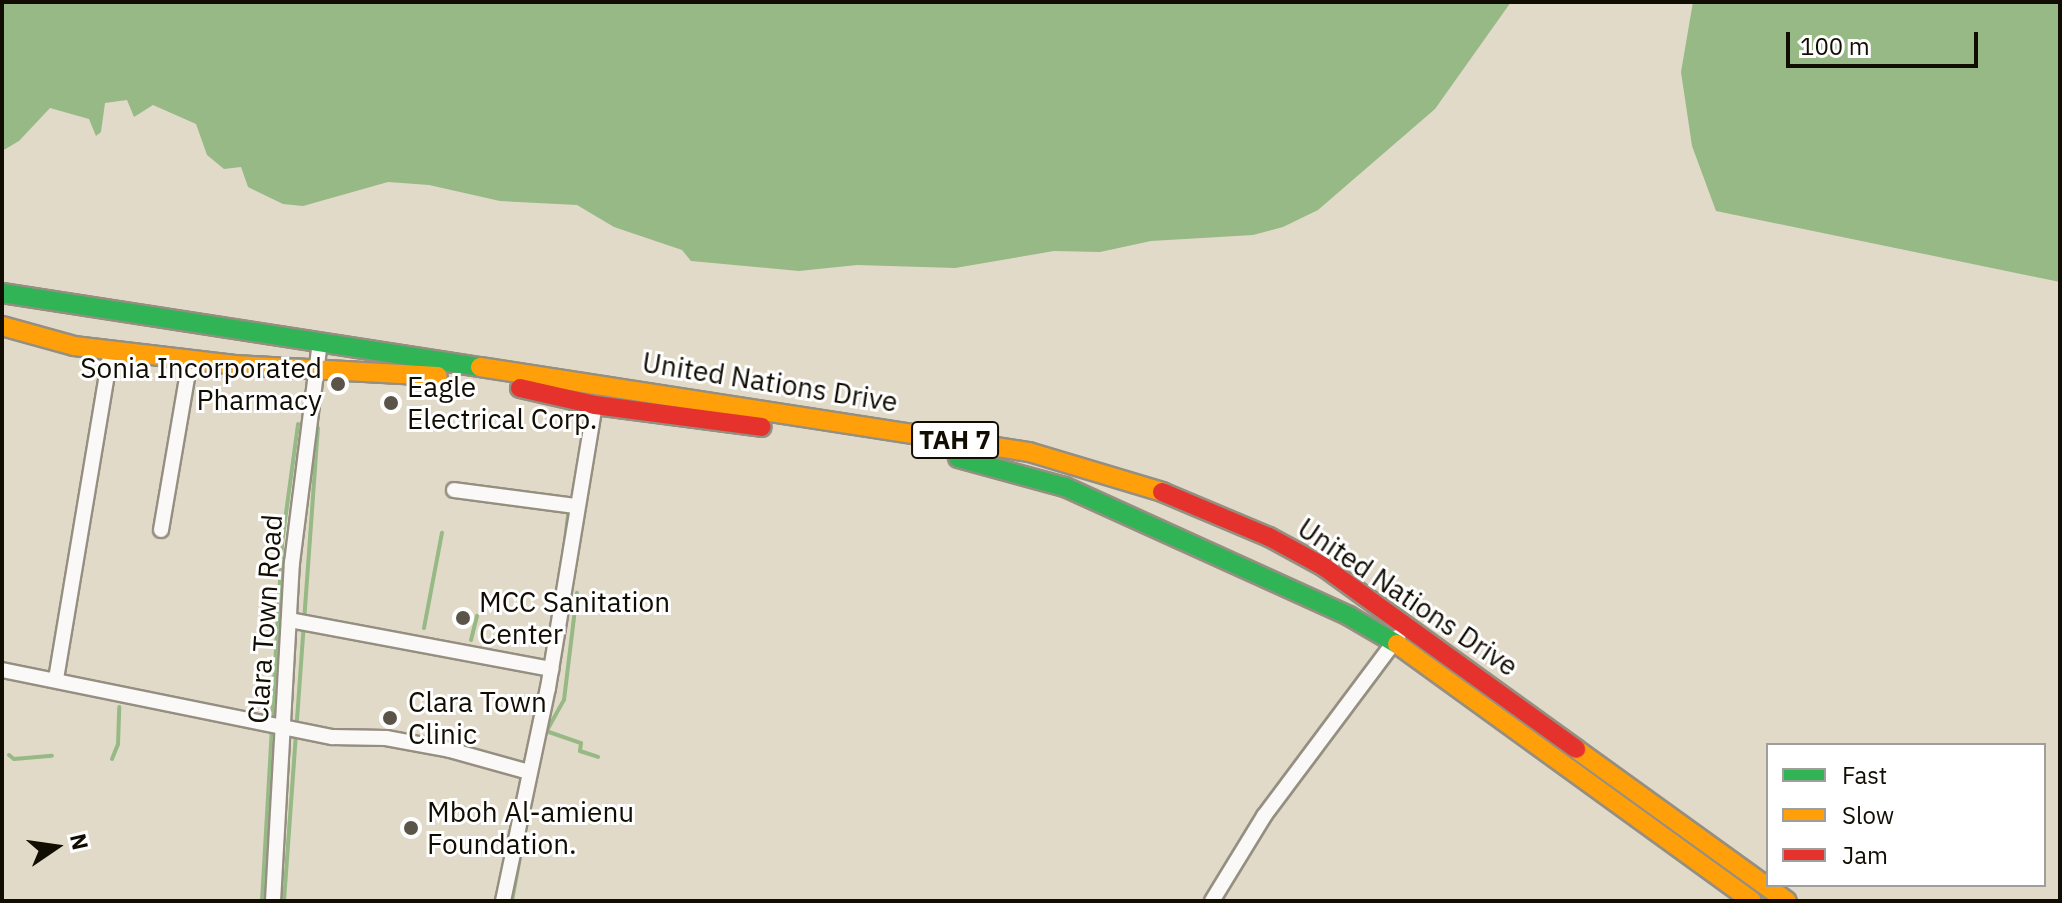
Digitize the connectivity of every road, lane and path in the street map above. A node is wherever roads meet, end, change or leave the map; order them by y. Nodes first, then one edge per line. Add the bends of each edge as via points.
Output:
1 (2, 293) edge
2 (2, 326) edge
3 (320, 342) junction
4 (111, 350) junction
5 (190, 360) junction
6 (317, 367) junction
7 (595, 405) junction
8 (454, 490) dead end
9 (1172, 493) junction
10 (576, 506) junction
11 (1152, 528) junction
12 (161, 530) dead end
13 (1269, 537) junction
14 (1250, 568) junction
15 (291, 620) junction
16 (1400, 634) junction
17 (546, 668) junction
18 (2, 670) edge
19 (56, 679) junction
20 (284, 726) junction
21 (529, 772) junction
22 (1766, 887) edge
23 (1767, 887) edge
24 (1734, 895) edge
25 (273, 901) edge
26 (503, 901) edge
27 (1212, 901) edge
28 (1752, 901) edge
29 (1787, 901) edge

1 - 3 highway, United Nations Drive / TAH 7
2 - 4 highway, United Nations Drive / TAH 7 via 44,340
3 - 6 street, Clara Town Road
3 - 9 highway, United Nations Drive / TAH 7 via 1029,452
4 - 5 highway, United Nations Drive / TAH 7
4 - 19 street
5 - 6 highway, United Nations Drive / TAH 7
5 - 12 street
6 - 7 highway, United Nations Drive / TAH 7 via 494,383
6 - 15 street, Clara Town Road
7 - 10 street
7 - 11 highway, United Nations Drive / TAH 7 via 984,462 1065,487
8 - 10 street
9 - 11 highway
9 - 13 highway, United Nations Drive / TAH 7
10 - 17 street
11 - 14 highway, United Nations Drive / TAH 7
13 - 14 highway
13 - 16 highway, United Nations Drive / TAH 7 via 1324,567
14 - 16 highway, United Nations Drive / TAH 7
15 - 17 street
15 - 20 street, Clara Town Road
16 - 22 highway, United Nations Drive / TAH 7
16 - 24 highway, United Nations Drive / TAH 7
16 - 27 street via 1264,816
17 - 21 street
18 - 19 street
19 - 20 street via 109,696
20 - 21 street via 332,737 386,738 435,747
20 - 25 street, Clara Town Road
21 - 26 street
23 - 29 highway, United Nations Drive / TAH 7
24 - 28 highway, United Nations Drive / TAH 7

